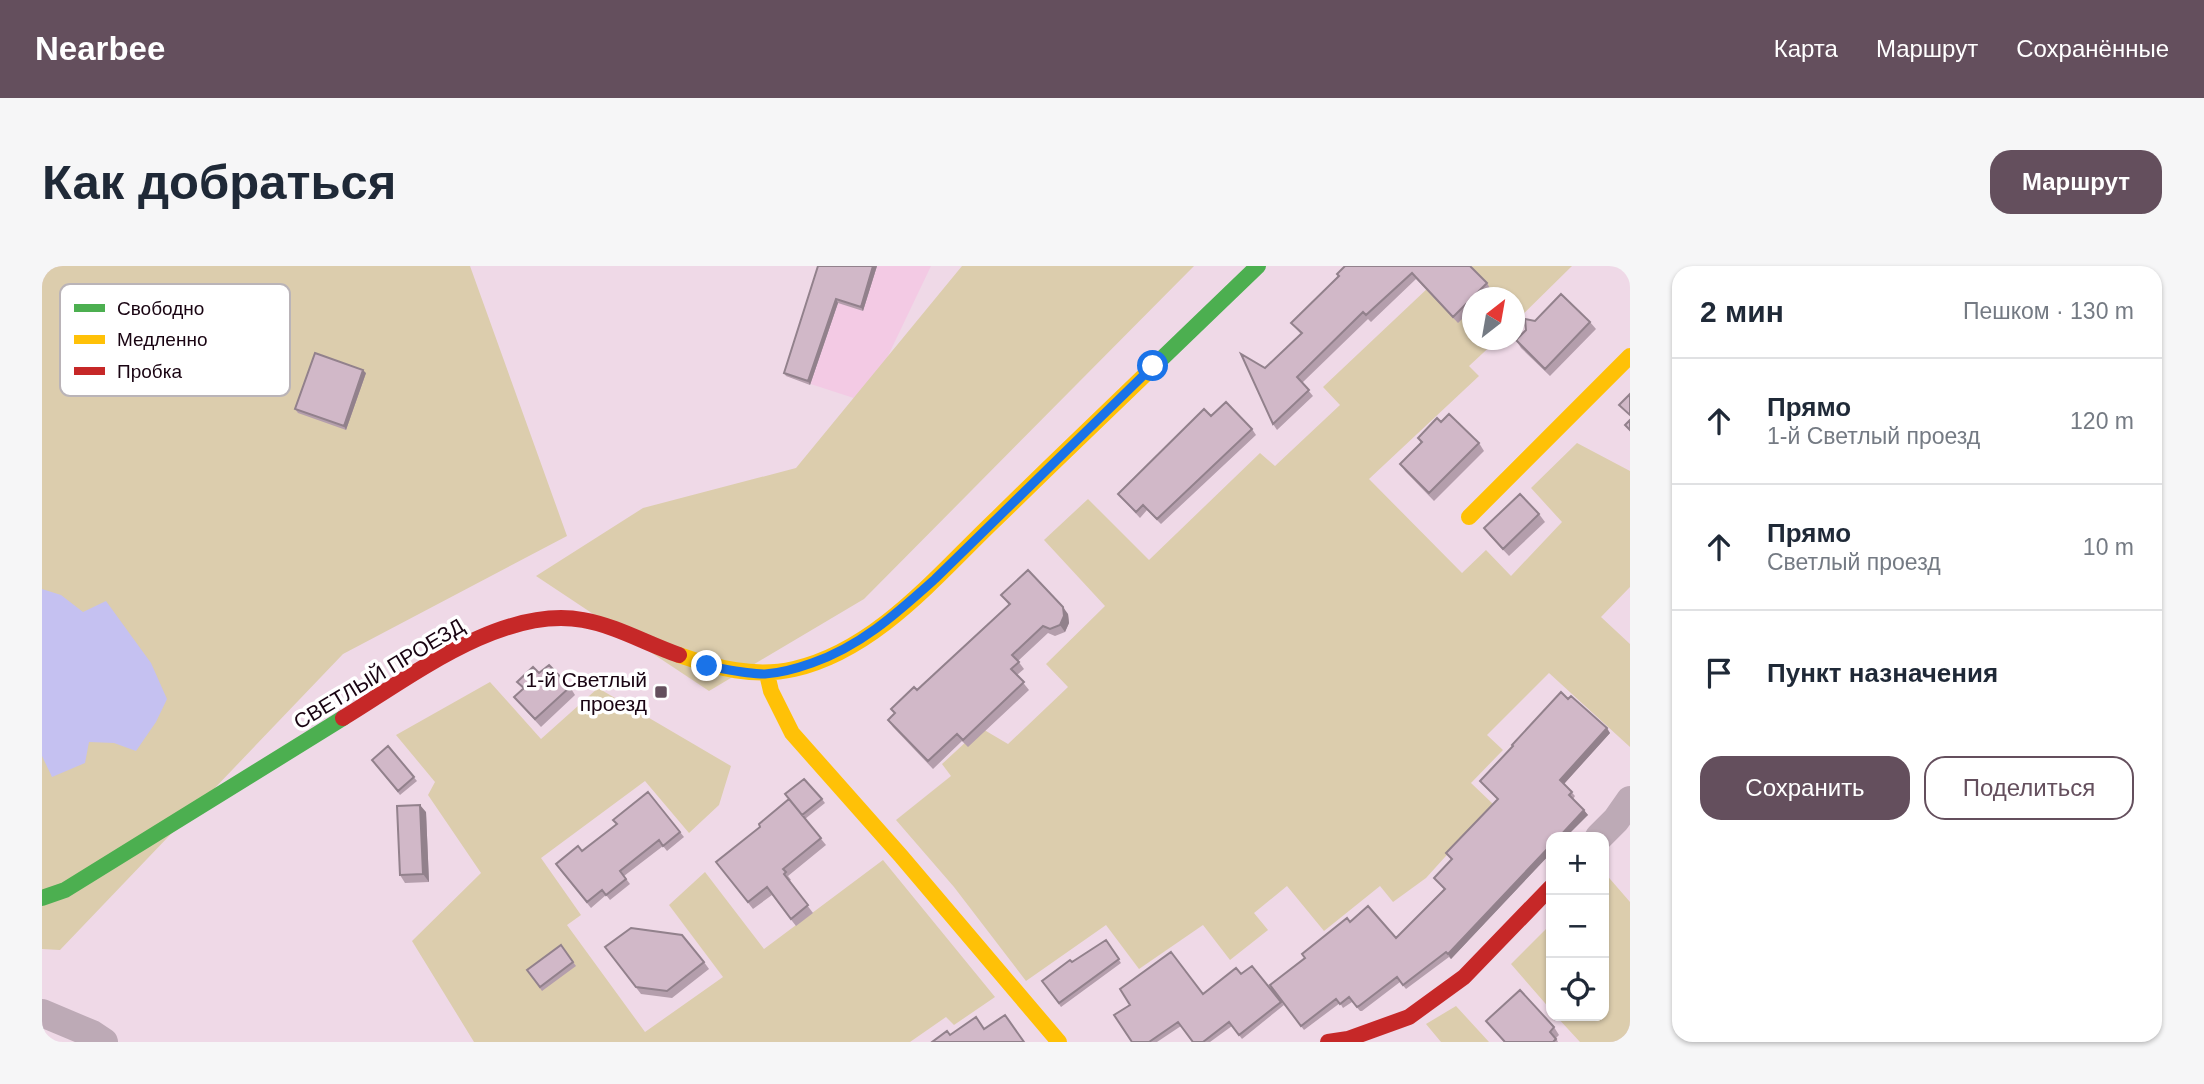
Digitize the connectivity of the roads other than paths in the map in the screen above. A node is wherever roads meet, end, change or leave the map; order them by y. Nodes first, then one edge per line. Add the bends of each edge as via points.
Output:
1 (1258, 266) edge
2 (1630, 356) edge
3 (1469, 517) dead end
4 (767, 674) junction
5 (1630, 800) edge
6 (1604, 832) edge
7 (1546, 892) edge
8 (42, 898) edge
9 (42, 1013) edge
10 (104, 1042) edge
11 (1059, 1042) edge
12 (1328, 1042) edge

1 - 4 street via 900,611 837,654
2 - 3 street
4 - 8 street, СВЕТЛЫЙ ПРОЕЗД via 707,666 595,622 556,618 508,626 428,666 65,890
4 - 11 street via 792,733
5 - 6 street
7 - 12 street via 1464,977 1409,1017
9 - 10 street

